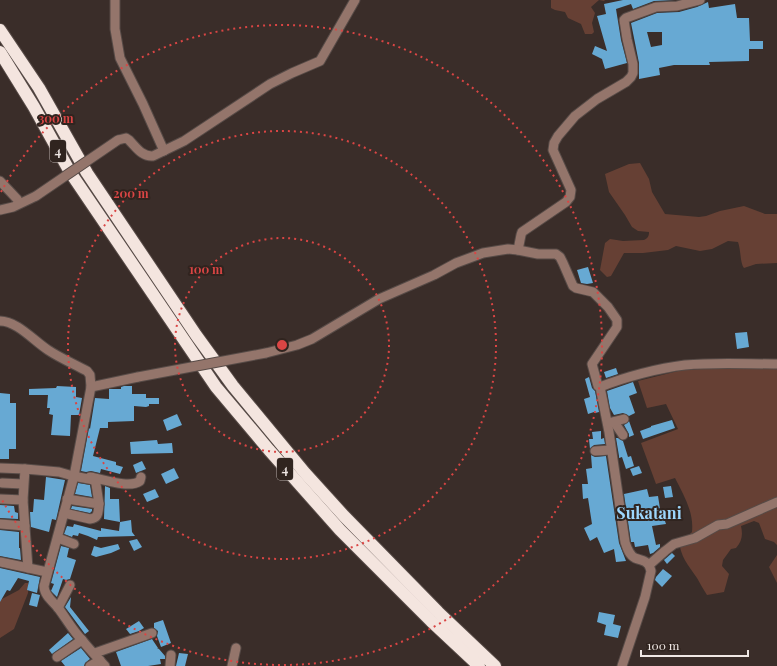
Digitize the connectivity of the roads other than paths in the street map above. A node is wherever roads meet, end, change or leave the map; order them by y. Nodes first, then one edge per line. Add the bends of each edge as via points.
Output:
1 (115, 0) edge
2 (355, 0) edge
3 (700, 0) edge
4 (0, 30) edge
5 (0, 52) edge
6 (164, 150) junction
7 (0, 181) edge
8 (96, 186) junction
9 (84, 192) junction
10 (19, 203) junction
11 (0, 210) edge
12 (518, 250) junction
13 (0, 321) edge
14 (777, 364) edge
15 (91, 387) junction
16 (600, 387) junction
17 (624, 419) dead end
18 (611, 422) junction
19 (623, 435) dead end
20 (611, 450) junction
21 (595, 451) dead end
22 (0, 468) edge
23 (25, 469) junction
24 (74, 476) junction
25 (141, 477) dead end
26 (2, 484) dead end
27 (23, 484) junction
28 (0, 499) edge
29 (67, 499) junction
30 (23, 500) junction
31 (777, 502) edge
32 (99, 504) junction
33 (64, 513) junction
34 (0, 524) edge
35 (25, 526) junction
36 (58, 538) junction
37 (74, 544) dead end
38 (0, 562) edge
39 (649, 565) junction
40 (28, 568) junction
41 (47, 572) junction
42 (70, 585) dead end
43 (58, 608) junction
44 (152, 633) dead end
45 (82, 640) junction
46 (236, 648) dead end
47 (171, 655) dead end
48 (57, 657) dead end
49 (100, 660) edge
50 (90, 666) edge
51 (170, 666) edge
52 (232, 666) edge
53 (479, 666) edge
54 (495, 666) edge
55 (622, 666) edge

1 - 6 street via 115,28 120,58
2 - 6 street via 320,61 270,84 184,141
3 - 12 street via 678,6 656,7 624,20 634,64 633,73 626,82 575,116 558,136 553,150 571,190 570,197 522,232
4 - 8 highway, 4 via 39,88
5 - 9 highway, 4
6 - 10 street, bridge via 147,156 126,138 118,140 36,196
7 - 10 street
8 - 9 street
8 - 54 highway, 4 via 233,386 300,467 438,612
9 - 53 highway, 4 via 230,404 340,530
10 - 11 street
12 - 15 street, bridge via 473,256 379,299 312,339 297,345
12 - 16 street via 558,256 573,286 593,292 617,320 617,327 592,362
13 - 15 street via 21,330 46,350 87,371
14 - 16 street via 676,366
15 - 24 street
16 - 18 street
17 - 18 street
18 - 19 street
18 - 20 street
20 - 21 street
20 - 39 street via 625,542 635,558
22 - 23 street
23 - 24 street
23 - 27 street
24 - 25 street via 134,485
24 - 29 street
24 - 32 street via 94,480
26 - 27 street
27 - 30 street
28 - 30 street
29 - 32 street
29 - 33 street
30 - 35 street
31 - 39 street via 674,544
32 - 33 street via 98,516 94,518
33 - 36 street
34 - 35 street
35 - 40 street
36 - 37 street
36 - 41 street
38 - 40 street
39 - 55 street via 651,571 645,597
40 - 41 street
41 - 43 street via 44,590
42 - 43 street
43 - 45 street
44 - 49 street
45 - 48 street
45 - 49 street
46 - 52 street
47 - 51 street
49 - 50 street

